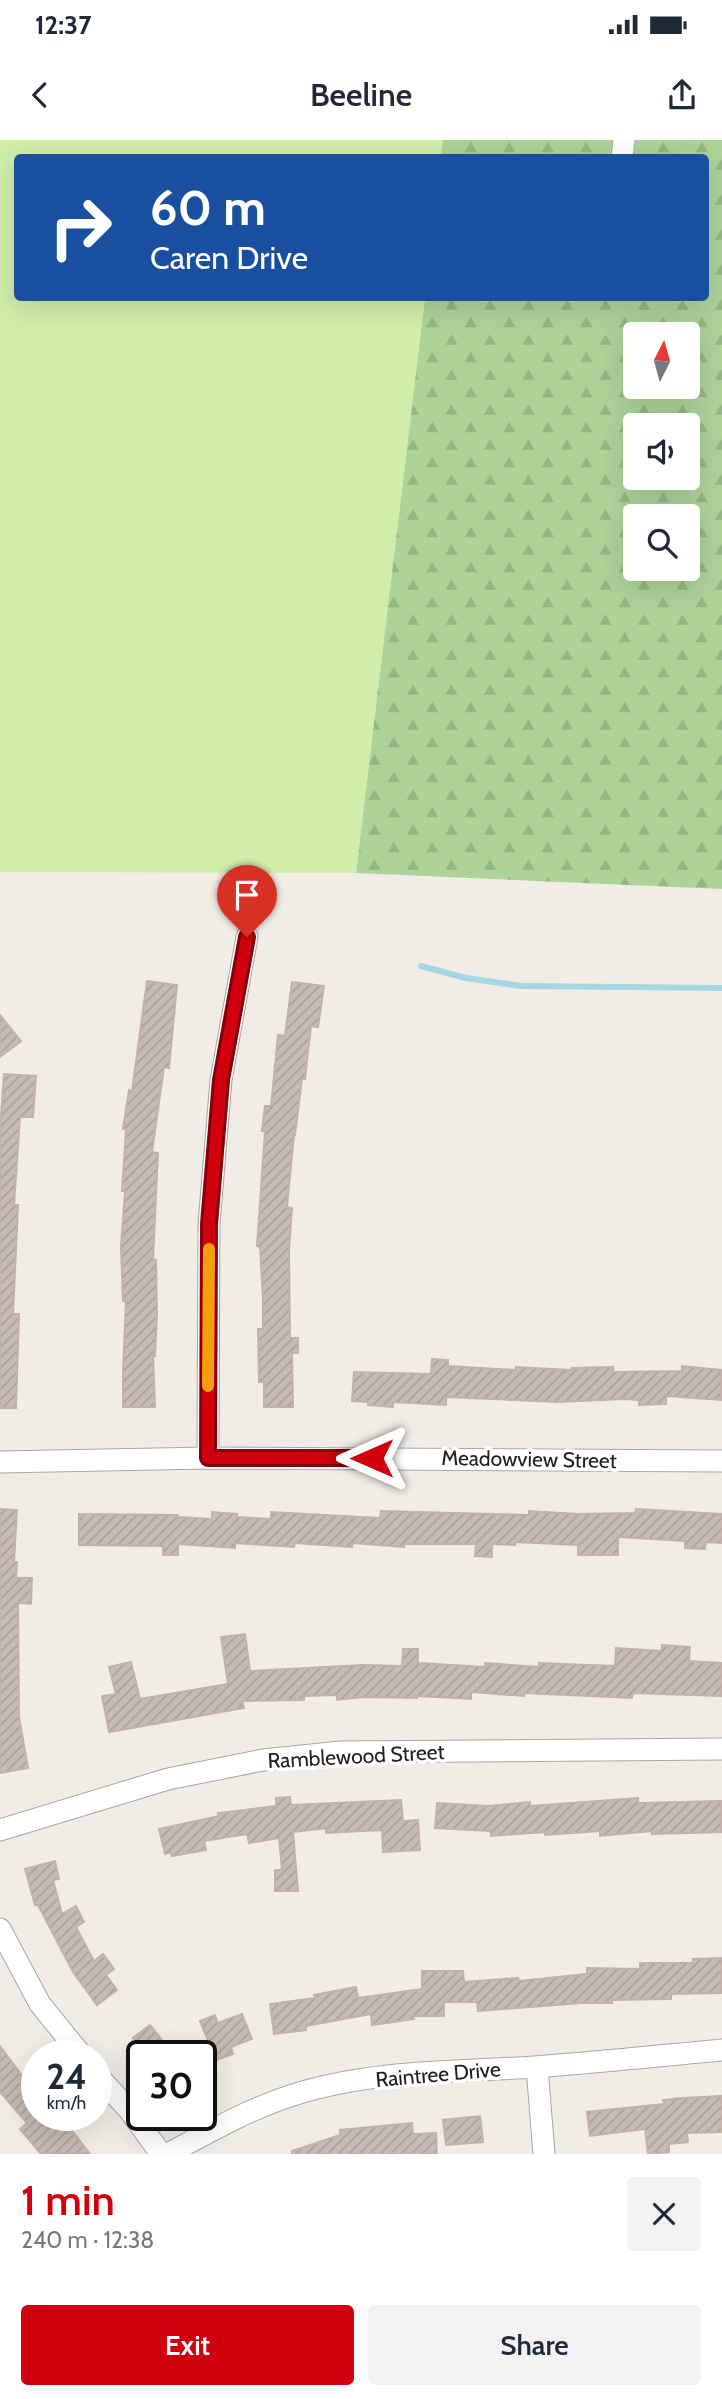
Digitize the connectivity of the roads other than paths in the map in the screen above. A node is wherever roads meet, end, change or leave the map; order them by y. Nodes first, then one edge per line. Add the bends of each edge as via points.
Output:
1 (247, 937) dead end
2 (208, 1458) junction
3 (722, 1461) edge
4 (0, 1462) edge
5 (722, 1749) edge
6 (0, 1830) edge
7 (0, 1929) edge
8 (69, 2040) edge
9 (722, 2050) edge
10 (537, 2067) junction
11 (112, 2091) edge
12 (161, 2154) edge
13 (168, 2154) edge
14 (544, 2154) edge

1 - 2 street via 221,1080 209,1224
2 - 3 street, Meadowview Street
2 - 4 street, Meadowview Street
5 - 6 street, Ramblewood Street via 341,1752 263,1760 168,1779
7 - 8 street via 40,2004
9 - 10 street, Raintree Drive
10 - 13 street, Raintree Drive via 428,2072 294,2094 242,2114
10 - 14 street
11 - 12 street

